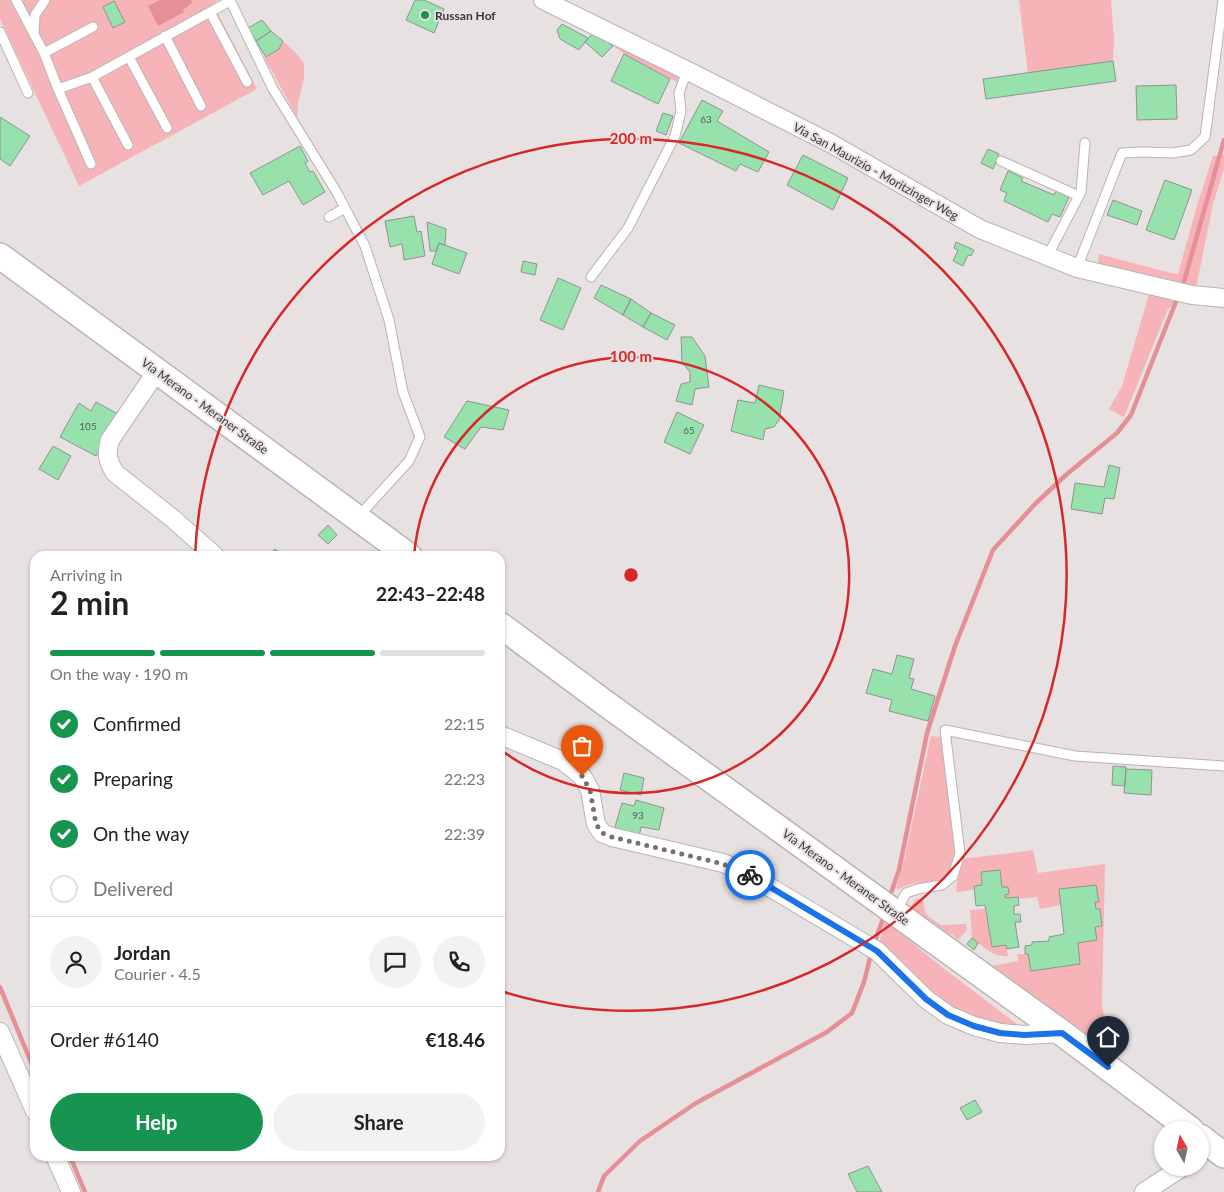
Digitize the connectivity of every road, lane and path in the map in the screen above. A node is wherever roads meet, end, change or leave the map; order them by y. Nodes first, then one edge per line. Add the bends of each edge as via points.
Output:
1 (16, 0) edge
2 (45, 0) edge
3 (230, 0) edge
4 (543, 0) edge
5 (1223, 0) edge
6 (210, 12) junction
7 (93, 26) dead end
8 (0, 32) edge
9 (34, 35) junction
10 (165, 36) junction
11 (44, 52) junction
12 (129, 56) junction
13 (687, 71) junction
14 (92, 76) junction
15 (247, 82) dead end
16 (58, 89) junction
17 (28, 93) dead end
18 (201, 106) dead end
19 (167, 128) dead end
20 (1085, 143) dead end
21 (128, 145) dead end
22 (1001, 161) dead end
23 (91, 164) dead end
24 (1079, 196) junction
25 (345, 208) junction
26 (329, 217) dead end
27 (0, 256) edge
28 (1047, 256) junction
29 (1077, 268) junction
30 (590, 277) dead end
31 (1224, 298) edge
32 (157, 371) junction
33 (361, 514) junction
34 (209, 551) edge
35 (403, 551) edge
36 (505, 629) edge
37 (505, 737) edge
38 (1224, 766) edge
39 (889, 907) junction
40 (0, 1032) edge
41 (1062, 1033) junction
42 (30, 1100) edge
43 (1179, 1121) edge
44 (57, 1161) edge
45 (1169, 1176) edge
46 (71, 1192) edge
47 (1144, 1192) edge

1 - 9 lane
2 - 9 lane via 35,15
3 - 6 lane
3 - 25 lane via 273,89
4 - 13 street, Via San Maurizio - Moritzinger Weg
5 - 29 lane via 1205,138 1191,150 1122,153
6 - 10 lane
6 - 15 lane
7 - 11 lane
8 - 17 lane
9 - 11 lane
10 - 12 lane
10 - 18 lane
11 - 16 lane
12 - 14 lane
12 - 19 lane
13 - 28 street, Via San Maurizio - Moritzinger Weg via 830,143 980,229
13 - 30 lane via 679,94 681,111 675,136 628,228
14 - 16 lane
14 - 21 lane
16 - 23 lane
20 - 24 lane
22 - 24 lane
24 - 28 lane
25 - 26 lane
25 - 33 lane via 365,246 374,273 389,320 404,392 420,437 409,461
27 - 32 main road, Via Merano - Meraner Straße
28 - 29 street, Via San Maurizio - Moritzinger Weg
29 - 31 street, Via San Maurizio - Moritzinger Weg via 1192,295
32 - 33 main road, Via Merano - Meraner Straße
32 - 34 street via 110,440 107,450 109,462 115,473
33 - 35 main road, Via Merano - Meraner Straße
36 - 39 main road, Via Merano - Meraner Straße
37 - 41 street via 563,761 582,776 590,790 596,824 602,833 723,864 746,873 872,948 926,999 948,1015 1000,1033
38 - 39 lane via 1075,756 945,730 960,853 953,876 942,885 906,893
39 - 41 main road, Via Merano - Meraner Straße
40 - 42 street
41 - 43 main road, Via Merano - Meraner Straße
44 - 46 street
45 - 47 street

